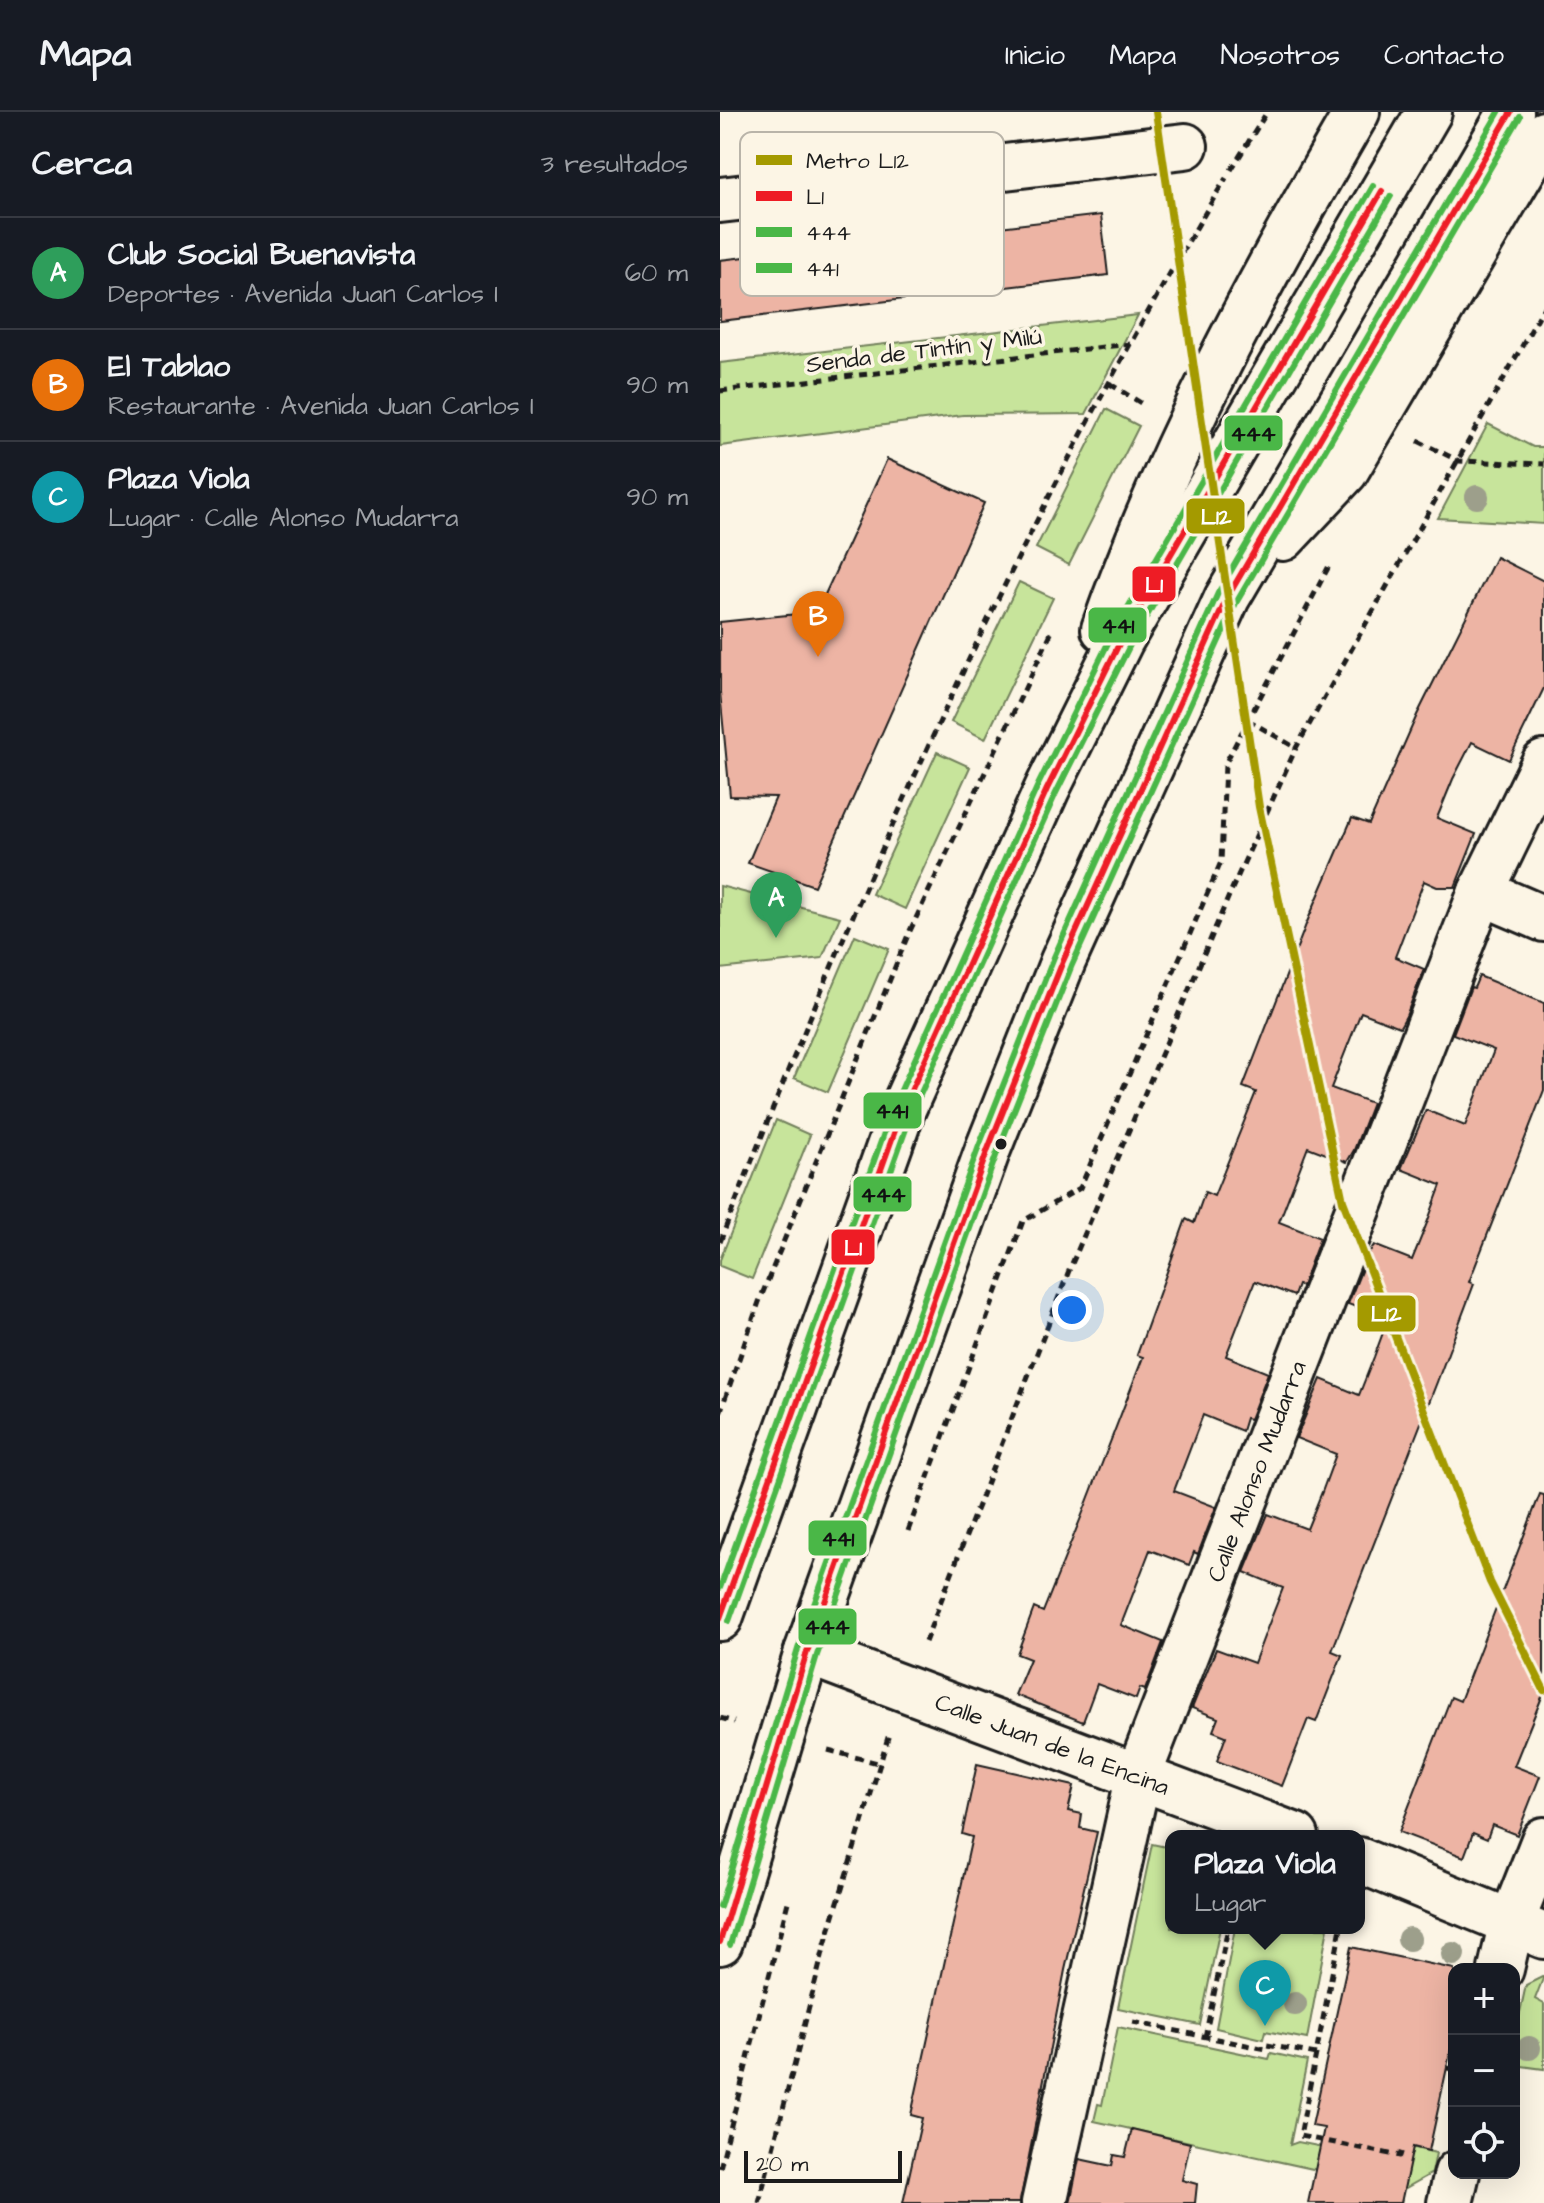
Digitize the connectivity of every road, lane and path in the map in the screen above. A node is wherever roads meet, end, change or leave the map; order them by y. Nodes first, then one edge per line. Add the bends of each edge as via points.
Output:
1 (1267, 112) edge
2 (1357, 112) edge
3 (1429, 112) edge
4 (1511, 112) edge
5 (1544, 134) edge
6 (1185, 146) dead end
7 (1004, 167) edge
8 (740, 198) edge
9 (720, 200) edge
10 (1544, 307) edge
11 (1131, 344) junction
12 (1110, 384) junction
13 (720, 391) edge
14 (1149, 408) dead end
15 (1412, 438) dead end
16 (1459, 461) junction
17 (1544, 464) edge
18 (1335, 555) dead end
19 (1227, 598) junction
20 (1055, 626) dead end
21 (1248, 720) junction
22 (1296, 748) junction
23 (1544, 763) edge
24 (1047, 789) junction
25 (1481, 892) junction
26 (1544, 919) edge
27 (720, 1242) edge
28 (720, 1413) edge
29 (906, 1535) dead end
30 (720, 1618) edge
31 (807, 1652) junction
32 (856, 1670) junction
33 (907, 1687) junction
34 (827, 1765) dead end
35 (1139, 1774) junction
36 (1281, 1830) edge
37 (1544, 1840) edge
38 (1365, 1862) edge
39 (790, 1893) dead end
40 (1528, 1928) edge
41 (1227, 1934) edge
42 (1340, 1934) edge
43 (720, 1942) edge
44 (1505, 1963) edge
45 (1086, 2013) junction
46 (1205, 2037) junction
47 (1316, 2054) junction
48 (1403, 2146) dead end
49 (720, 2168) edge
50 (1456, 2179) edge
51 (759, 2203) edge
52 (1044, 2203) edge
53 (1450, 2203) edge

1 - 11 path
2 - 24 main road via 1256,287 1193,412 1127,564
3 - 24 main road via 1121,640
4 - 19 main road
5 - 19 main road via 1345,472
6 - 7 main road
8 - 9 main road
10 - 16 path
11 - 12 path
11 - 13 path, Senda de Tintín y Milú
12 - 14 path
12 - 27 path via 1019,559 881,849 786,1070
15 - 16 path
16 - 17 path
16 - 22 path
18 - 21 path
19 - 31 main road via 1063,961 988,1149
20 - 28 path via 908,935 759,1302
21 - 22 path
21 - 29 path via 1225,764 1221,862 1080,1188 1023,1221
22 - 33 path via 1068,1273
23 - 25 main road, Calle Alonso Mudarra
24 - 30 main road via 902,1111
25 - 26 main road
25 - 35 main road, Calle Alonso Mudarra
31 - 32 main road, Calle Juan de la Encina
31 - 43 main road
32 - 33 main road, Calle Juan de la Encina
32 - 34 path
33 - 35 main road, Calle Juan de la Encina
33 - 51 path via 878,1763 828,1934
35 - 36 main road, Calle Juan de la Encina
35 - 45 main road, Calle Alonso Mudarra
37 - 40 main road
38 - 40 main road
39 - 49 path
40 - 44 main road
41 - 46 path
42 - 47 path
45 - 46 path
45 - 52 main road, Calle Alonso Mudarra
46 - 47 path
47 - 48 path via 1300,2136 1400,2156
50 - 53 main road

